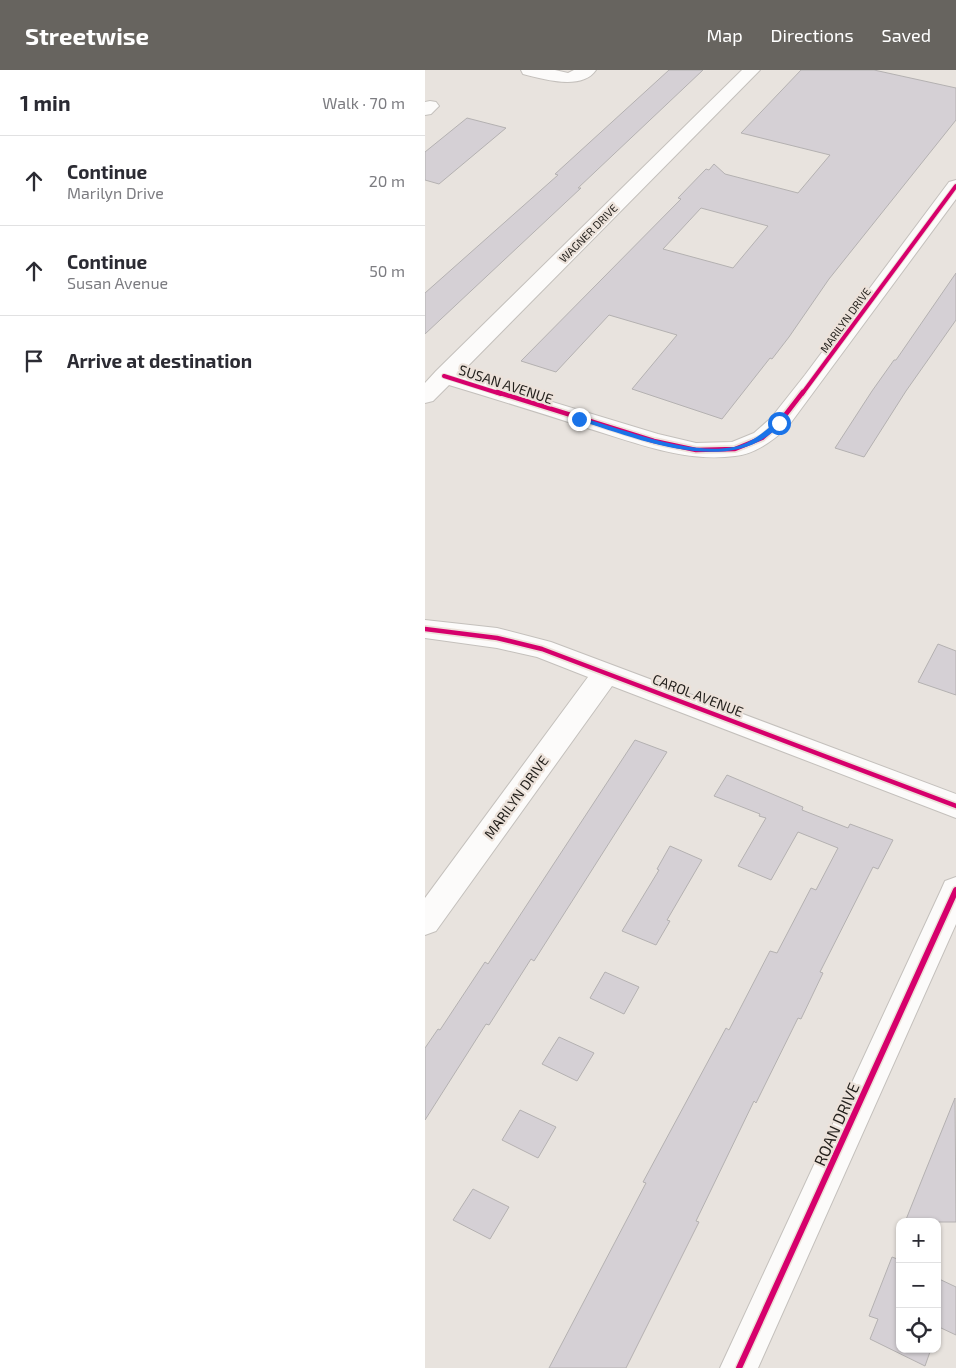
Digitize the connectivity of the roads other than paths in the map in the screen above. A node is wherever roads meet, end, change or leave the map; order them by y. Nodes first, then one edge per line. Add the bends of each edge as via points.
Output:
1 (529, 70) edge
2 (588, 70) edge
3 (752, 70) edge
4 (956, 186) edge
5 (444, 376) junction
6 (425, 396) edge
7 (735, 449) joint
8 (425, 629) edge
9 (606, 673) junction
10 (956, 806) edge
11 (956, 890) edge
12 (425, 922) edge
13 (739, 1368) edge

1 - 2 street via 570,78
3 - 5 street, WAGNER DRIVE
4 - 7 street, MARILYN DRIVE via 779,423 762,438
5 - 6 street, WAGNER DRIVE
5 - 7 street, SUSAN AVENUE via 654,441 696,450
8 - 9 street, CAROL AVENUE via 521,643
9 - 10 street, CAROL AVENUE
9 - 12 street, MARILYN DRIVE
11 - 13 street, ROAN DRIVE

